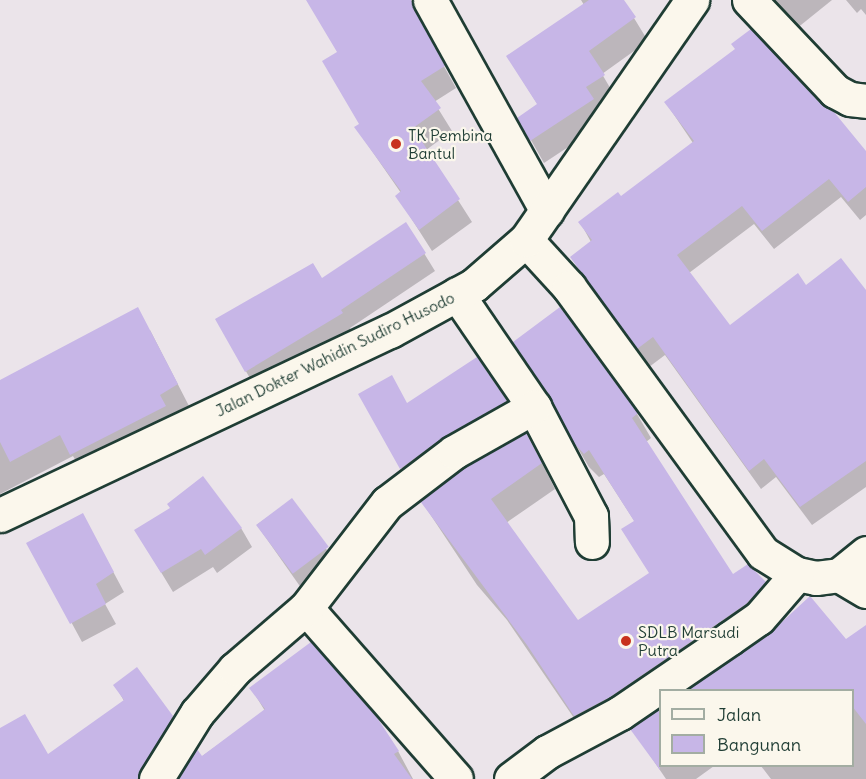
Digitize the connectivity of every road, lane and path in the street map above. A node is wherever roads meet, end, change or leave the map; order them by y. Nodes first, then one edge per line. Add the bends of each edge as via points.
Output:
1 (692, 0) edge
2 (749, 0) edge
3 (433, 1) edge
4 (866, 101) edge
5 (547, 211) junction
6 (526, 240) junction
7 (457, 294) junction
8 (534, 407) junction
9 (0, 515) edge
10 (592, 543) dead end
11 (866, 553) edge
12 (796, 574) junction
13 (853, 583) edge
14 (306, 608) junction
15 (156, 779) edge
16 (456, 779) edge
17 (511, 779) edge

1 - 5 street, Jalan Dokter Wahidin Sudiro Husodo
2 - 4 street via 835,91 850,99
3 - 5 street
5 - 6 street, Jalan Dokter Wahidin Sudiro Husodo
6 - 7 street, Jalan Dokter Wahidin Sudiro Husodo via 503,263
6 - 12 street via 582,304 764,553
7 - 8 street
7 - 9 street, Jalan Dokter Wahidin Sudiro Husodo via 379,336
8 - 10 street via 591,516
8 - 14 street via 454,452 387,504
11 - 13 street
12 - 13 street
12 - 17 street via 759,618 730,639 620,713 547,752
14 - 15 street via 235,669 197,713
14 - 16 street

